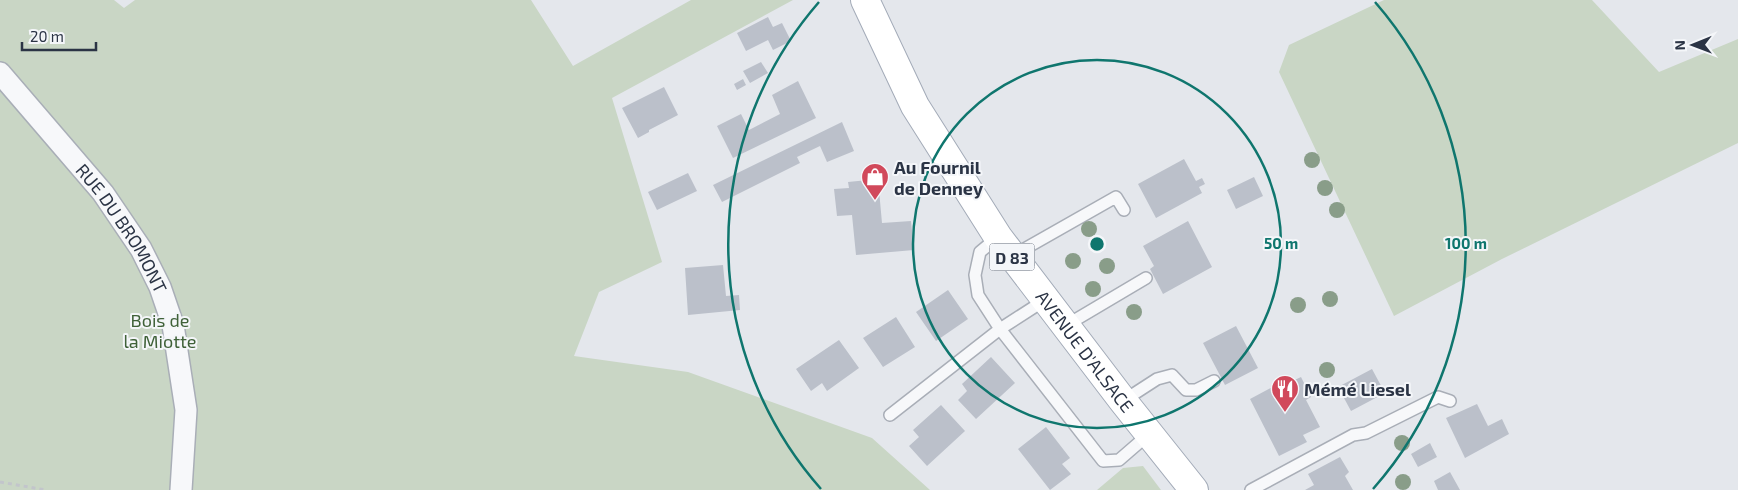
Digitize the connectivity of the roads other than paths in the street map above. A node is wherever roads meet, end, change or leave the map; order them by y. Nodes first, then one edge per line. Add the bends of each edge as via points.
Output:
1 (865, 0) edge
2 (0, 73) edge
3 (1124, 210) dead end
4 (1005, 247) junction
5 (1146, 278) dead end
6 (1044, 300) junction
7 (1065, 326) junction
8 (1000, 329) junction
9 (1214, 381) dead end
10 (1122, 401) junction
11 (1450, 401) dead end
12 (890, 415) dead end
13 (1148, 434) junction
14 (1266, 487) edge
15 (180, 490) edge
16 (1194, 490) edge
17 (1252, 490) edge

1 - 4 main road, AVENUE D'ALSACE / D 83 via 915,106
2 - 15 street, RUE DU BROMONT via 103,193 141,249 160,287 173,325 186,410
3 - 4 lane via 1116,197
4 - 6 main road, AVENUE D'ALSACE / D 83
4 - 8 lane via 980,252 975,275 978,295
5 - 7 lane
6 - 7 main road, AVENUE D'ALSACE / D 83
6 - 8 lane
7 - 10 main road, AVENUE D'ALSACE / D 83
8 - 12 lane
8 - 13 lane via 1103,461 1119,460
9 - 10 lane via 1196,390 1186,390 1172,375
10 - 13 main road, AVENUE D'ALSACE / D 83
11 - 14 lane via 1438,397 1366,433 1353,434
13 - 16 main road, AVENUE D'ALSACE / D 83
14 - 17 lane

